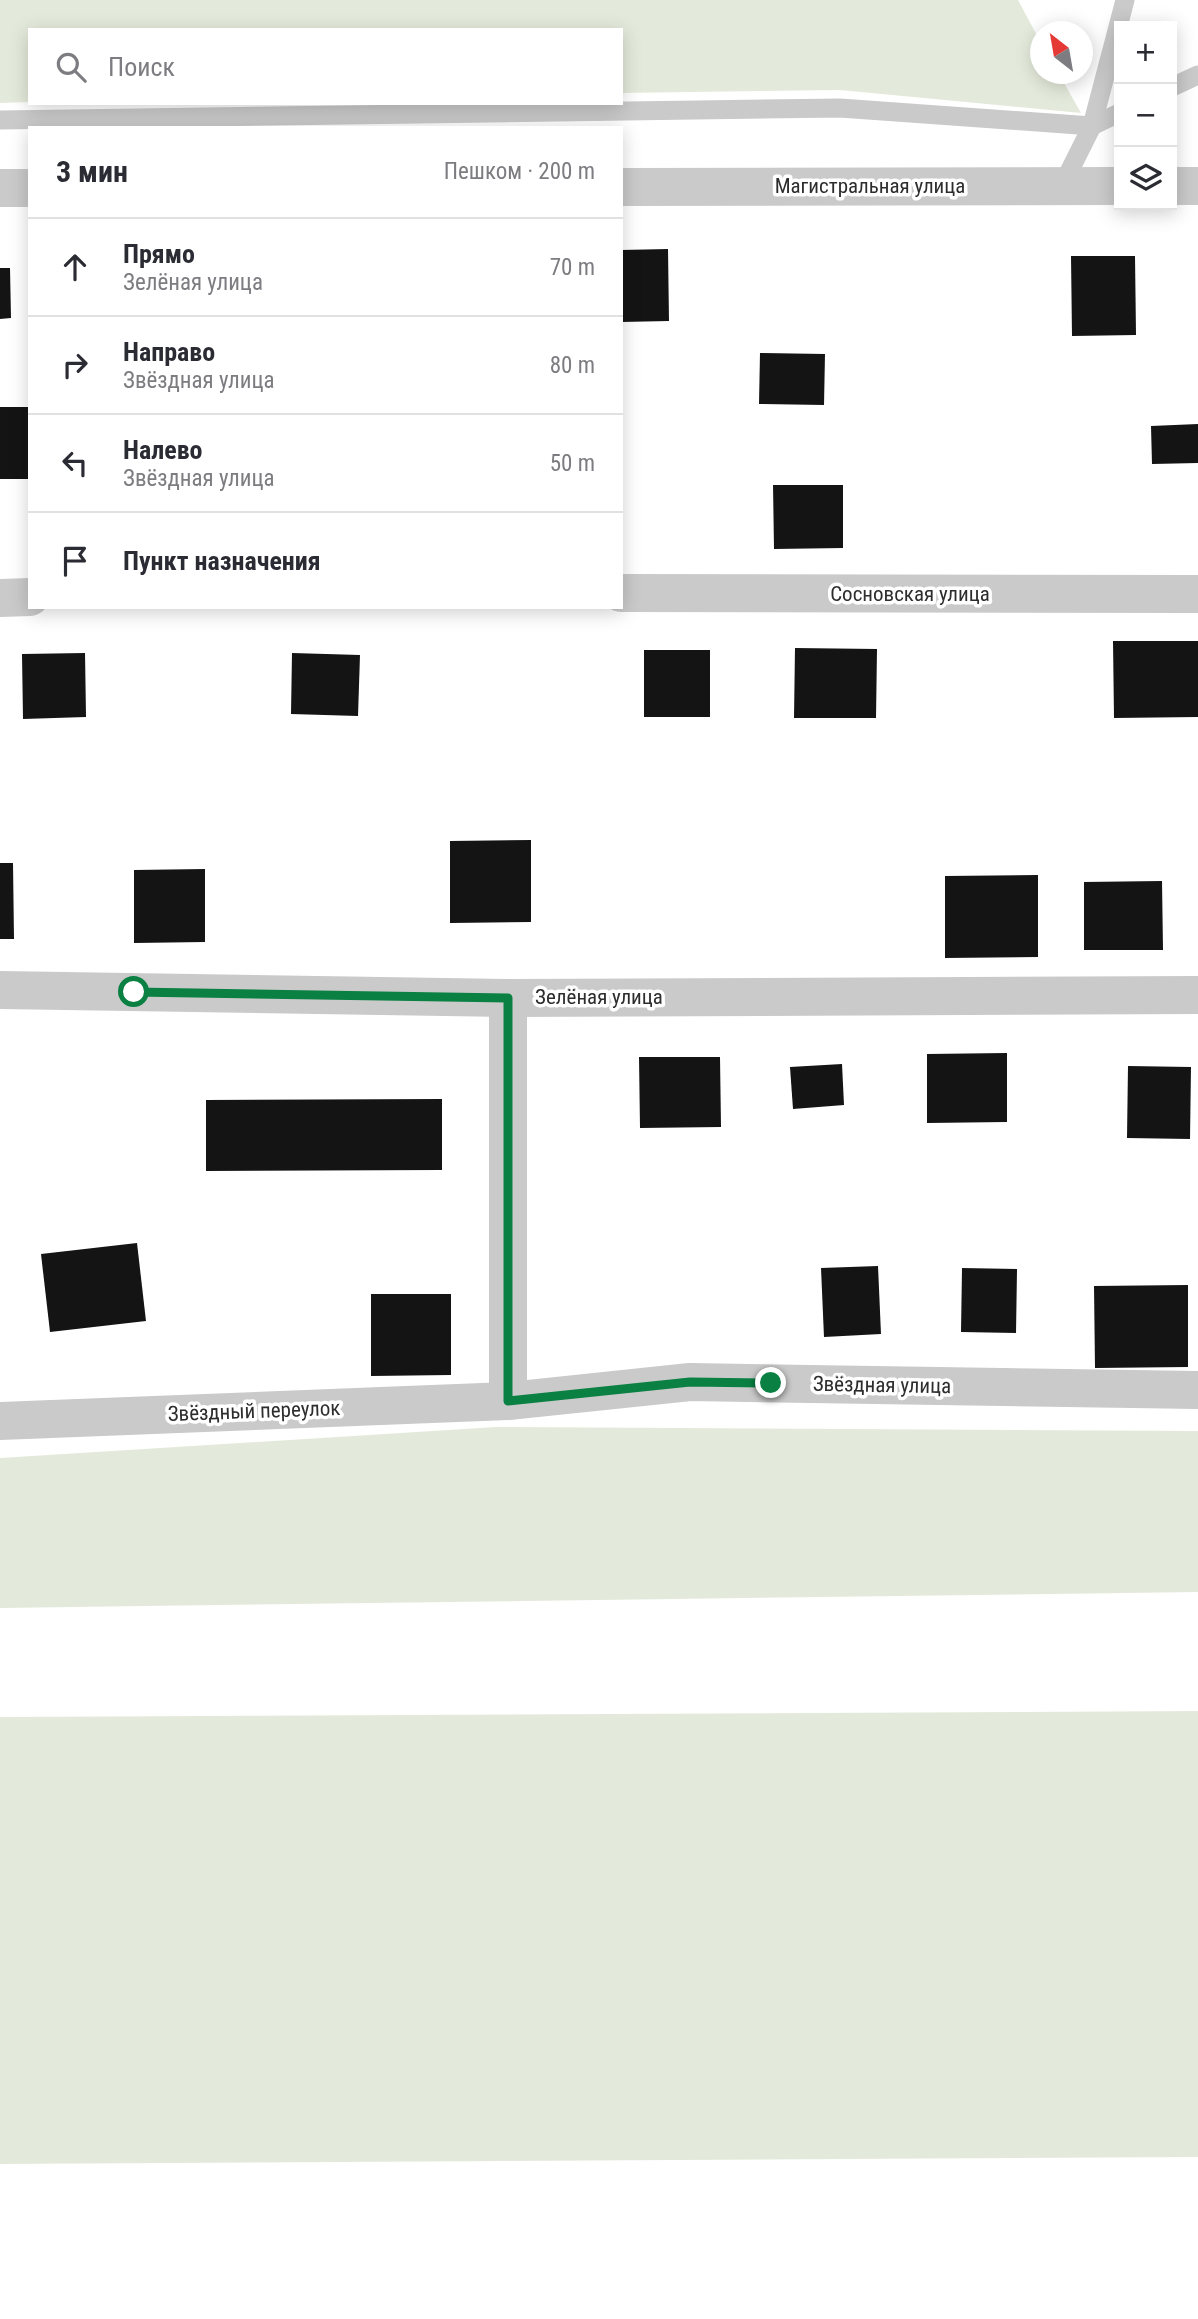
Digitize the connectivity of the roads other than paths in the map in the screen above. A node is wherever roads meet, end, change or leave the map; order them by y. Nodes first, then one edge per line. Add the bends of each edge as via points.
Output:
1 (1125, 0) edge
2 (1198, 75) edge
3 (1177, 85) edge
4 (1114, 116) edge
5 (0, 120) edge
6 (1093, 126) junction
7 (1062, 186) junction
8 (1114, 186) edge
9 (1177, 186) edge
10 (1198, 186) edge
11 (623, 187) edge
12 (0, 188) edge
13 (28, 188) edge
14 (623, 593) edge
15 (1198, 594) edge
16 (28, 597) edge
17 (0, 598) edge
18 (0, 990) edge
19 (1198, 996) edge
20 (508, 998) junction
21 (1198, 1390) edge
22 (508, 1401) junction
23 (0, 1421) edge

1 - 6 lane
2 - 3 lane
4 - 6 lane
5 - 6 lane via 840,108
6 - 7 lane
7 - 8 street, Магистральная улица
7 - 11 street, Магистральная улица
9 - 10 street
12 - 13 street
14 - 15 street, Сосновская улица
16 - 17 street
18 - 20 street, Зелёная улица
19 - 20 street, Зелёная улица
20 - 22 street
21 - 22 street, Звёздная улица via 690,1382
22 - 23 street, Звёздный переулок

